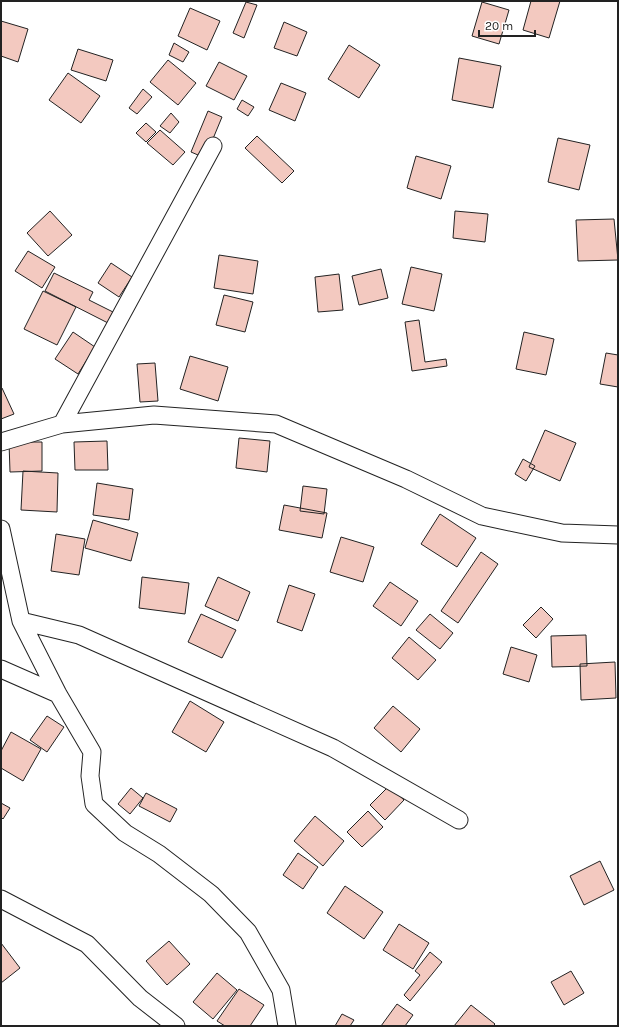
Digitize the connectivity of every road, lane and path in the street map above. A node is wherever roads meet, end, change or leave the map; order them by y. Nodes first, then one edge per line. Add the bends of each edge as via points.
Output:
1 (213, 146) dead end
2 (62, 424) junction
3 (1, 442) edge
4 (1, 529) edge
5 (618, 535) edge
6 (21, 622) junction
7 (1, 669) edge
8 (58, 694) junction
9 (459, 820) dead end
10 (1, 899) edge
11 (176, 1026) edge
12 (287, 1026) edge

1 - 2 street
2 - 3 street
2 - 5 street via 154,415 276,424 406,479 482,516 562,533
4 - 6 street
6 - 8 street
6 - 9 street via 79,635 332,748
7 - 8 street
8 - 12 street via 92,752 90,776 94,804 125,833 159,854 211,894 248,932 281,990
10 - 11 street via 87,944 140,998

